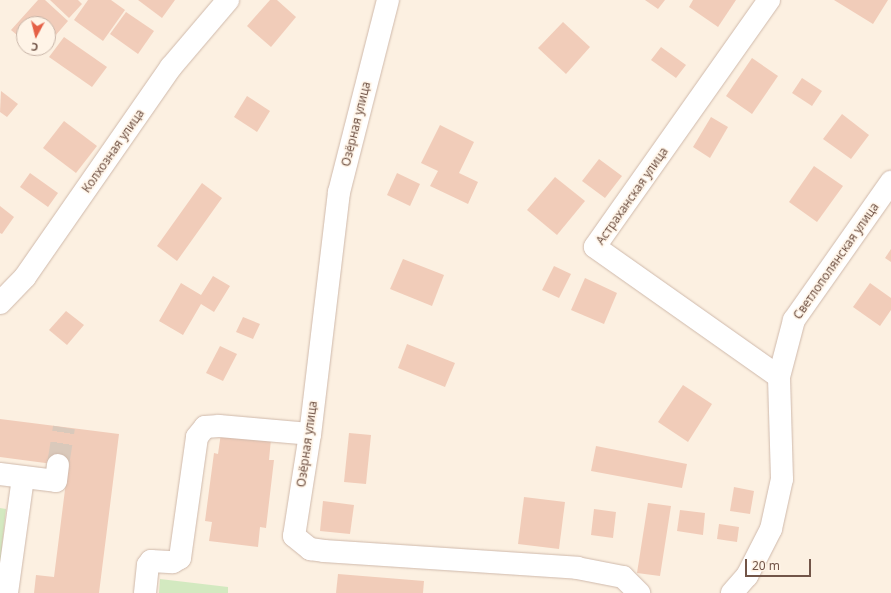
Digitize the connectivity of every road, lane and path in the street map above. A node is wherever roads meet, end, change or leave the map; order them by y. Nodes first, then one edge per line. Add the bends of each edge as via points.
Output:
1 (228, 0) edge
2 (388, 0) edge
3 (769, 0) edge
4 (891, 182) edge
5 (0, 302) edge
6 (779, 377) junction
7 (310, 434) junction
8 (58, 465) tunnel mouth
9 (0, 474) edge
10 (23, 477) junction
11 (7, 593) edge
12 (146, 593) edge
13 (639, 593) edge
14 (732, 593) edge

1 - 5 street, Колхозная улица via 171,67 25,277
2 - 7 street, Озёрная улица via 339,192
3 - 6 street, Астраханская улица via 595,247
4 - 6 street, Светлополянская улица via 794,320
6 - 14 street, Светлополянская улица via 782,479 771,529 747,576
7 - 12 street via 205,427 196,437 180,558 173,562 151,561 148,565
7 - 13 street, Озёрная улица via 294,536 310,549 577,568 623,577
8 - 10 street via 56,481
9 - 10 street
10 - 11 street

